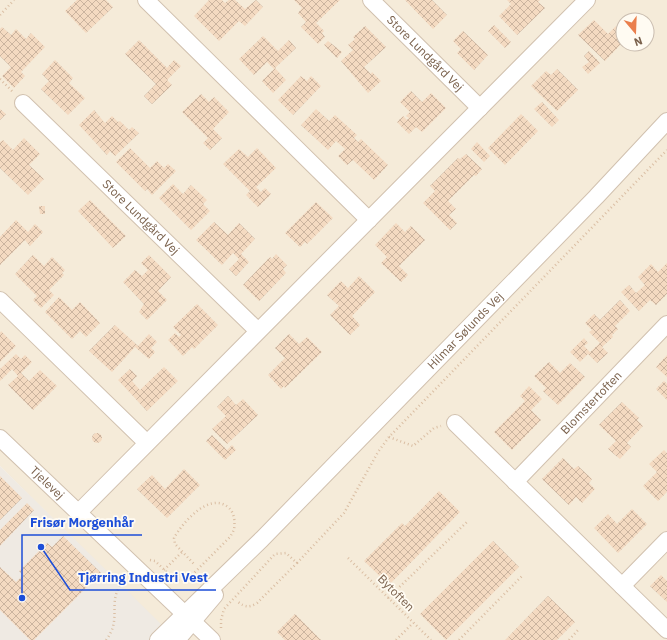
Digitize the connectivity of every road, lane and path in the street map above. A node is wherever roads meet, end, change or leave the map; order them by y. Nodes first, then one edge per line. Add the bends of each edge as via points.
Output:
1 (14, 0) edge
2 (146, 0) edge
3 (371, 0) edge
4 (587, 0) edge
5 (0, 15) edge
6 (23, 103) dead end
7 (480, 108) junction
8 (667, 121) edge
9 (667, 150) edge
10 (369, 220) junction
11 (0, 300) edge
12 (667, 324) edge
13 (258, 331) junction
14 (455, 423) joint
15 (389, 437) junction
16 (0, 438) edge
17 (148, 443) junction
18 (515, 482) junction
19 (78, 513) junction
20 (468, 521) dead end
21 (667, 540) edge
22 (182, 552) junction
23 (348, 558) dead end
24 (297, 563) junction
25 (133, 564) junction
26 (194, 564) dead end
27 (164, 570) junction
28 (523, 575) dead end
29 (622, 586) junction
30 (388, 598) junction
31 (238, 602) dead end
32 (189, 617) junction
33 (413, 623) junction
34 (578, 630) dead end
35 (667, 630) edge
36 (217, 635) edge
37 (106, 640) edge
38 (158, 640) edge
39 (177, 640) edge
40 (396, 640) edge
41 (430, 640) edge
42 (459, 640) edge
43 (569, 640) edge

1 - 5 path
2 - 10 street
3 - 7 street, Store Lundgård Vej
4 - 7 street
6 - 13 street, Store Lundgård Vej
7 - 10 street
8 - 32 street, Hilmar Sølunds Vej
9 - 15 path
10 - 13 street
11 - 17 street
12 - 18 street, Blomstertoften
13 - 17 street
14 - 15 path via 434,428 413,446
14 - 18 street
15 - 24 path via 344,513
16 - 19 street, Tjelevej
17 - 19 street
18 - 29 street
19 - 25 street, Tjelevej
20 - 30 path
21 - 29 street
22 - 26 path
22 - 27 path
22 - 27 path via 175,544 174,538 201,507 216,502 223,504 234,515 234,530 190,578 180,582
23 - 30 path, Bytoften
24 - 31 path via 257,604 252,607
24 - 36 path via 286,553 275,554 224,608
25 - 27 path via 149,560 156,562
25 - 32 street, Tjelevej
25 - 37 path via 115,594 115,623
28 - 42 path
29 - 35 street
30 - 33 path, Bytoften
32 - 36 street, Tjelevej
32 - 38 street, Hilmar Sølunds Vej
32 - 39 street, Hilmar Sølunds Vej
33 - 40 path
33 - 41 path, Bytoften
34 - 43 path

